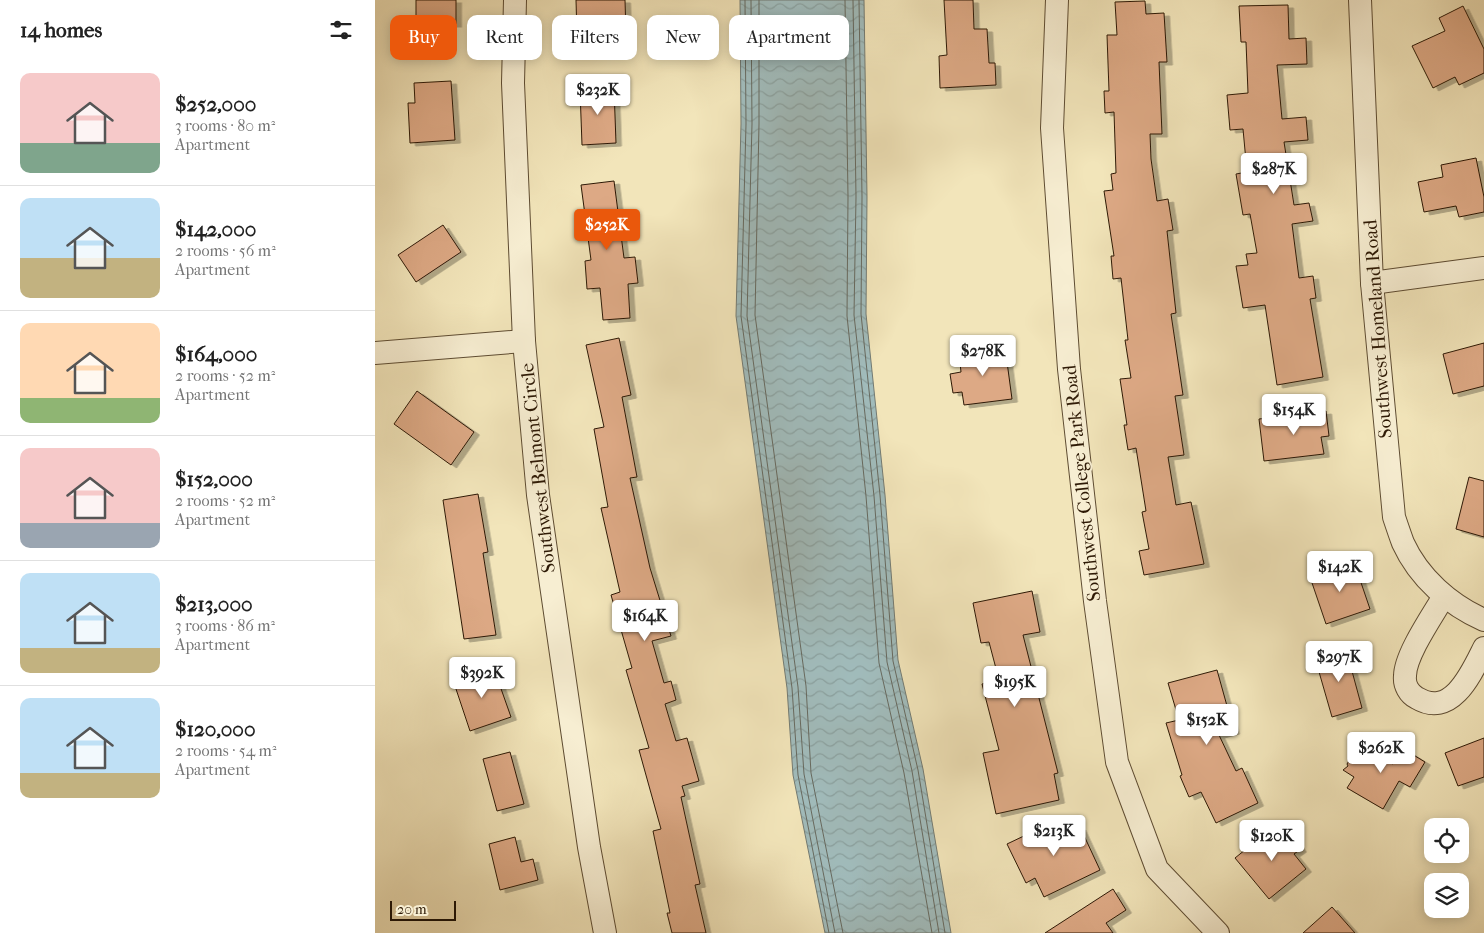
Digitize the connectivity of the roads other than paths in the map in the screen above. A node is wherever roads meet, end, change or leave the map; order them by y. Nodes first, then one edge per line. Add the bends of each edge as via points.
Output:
1 (515, 0) edge
2 (1057, 0) edge
3 (1361, 0) edge
4 (1484, 268) edge
5 (1372, 283) junction
6 (525, 342) junction
7 (375, 353) edge
8 (1444, 596) junction
9 (1484, 620) edge
10 (1484, 648) edge
11 (605, 933) edge
12 (1218, 933) edge

1 - 6 street, Southwest Belmont Circle via 513,83
2 - 12 street, Southwest College Park Road via 1052,128 1069,369 1117,762 1157,869
3 - 5 street, Southwest Homeland Road
4 - 5 street
5 - 8 street, Southwest Homeland Road via 1394,517 1404,544 1425,576
6 - 7 street
6 - 11 street, Southwest Belmont Circle via 538,495 589,847
8 - 9 street, Southwest Homeland Road
8 - 10 street via 1407,665 1407,688 1422,701 1433,704 1443,701 1463,688

